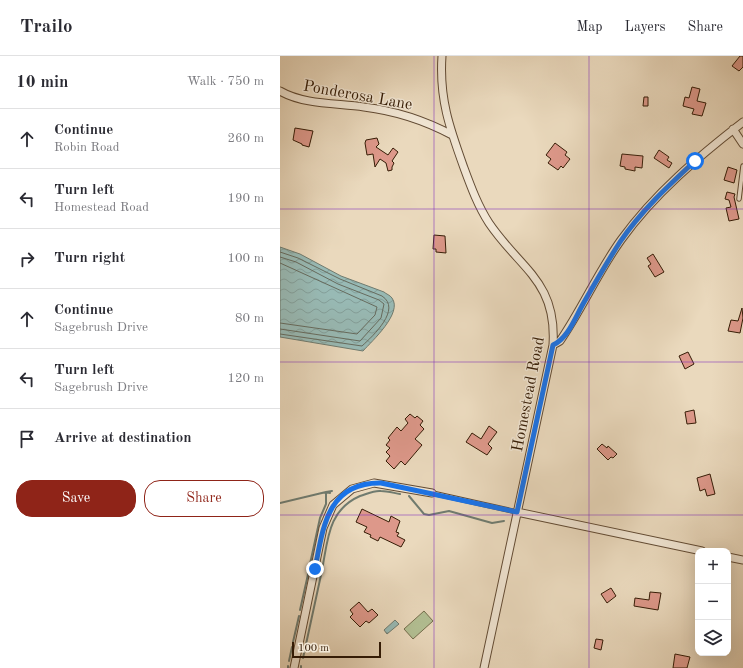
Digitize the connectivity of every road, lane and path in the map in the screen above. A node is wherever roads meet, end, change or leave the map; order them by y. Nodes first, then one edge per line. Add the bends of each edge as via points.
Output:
1 (442, 56) edge
2 (280, 91) edge
3 (743, 122) edge
4 (733, 129) junction
5 (452, 135) junction
6 (743, 144) edge
7 (743, 166) edge
8 (739, 199) dead end
9 (553, 345) junction
10 (432, 493) joint
11 (517, 512) junction
12 (695, 550) edge
13 (731, 557) edge
14 (743, 560) edge
15 (294, 668) edge
16 (484, 668) edge

1 - 5 street, Homestead Road via 442,95
2 - 5 street, Ponderosa Lane via 303,100 390,111 417,118
3 - 4 street
4 - 6 street
4 - 9 street via 668,186 637,220 610,257 560,342
5 - 9 street, Homestead Road via 485,217 534,276 547,298 553,317
7 - 8 lane
9 - 11 street, Homestead Road
10 - 11 lane
10 - 15 street via 374,483 352,489 333,505 323,528
11 - 12 street
11 - 16 street, Homestead Road
13 - 14 street

